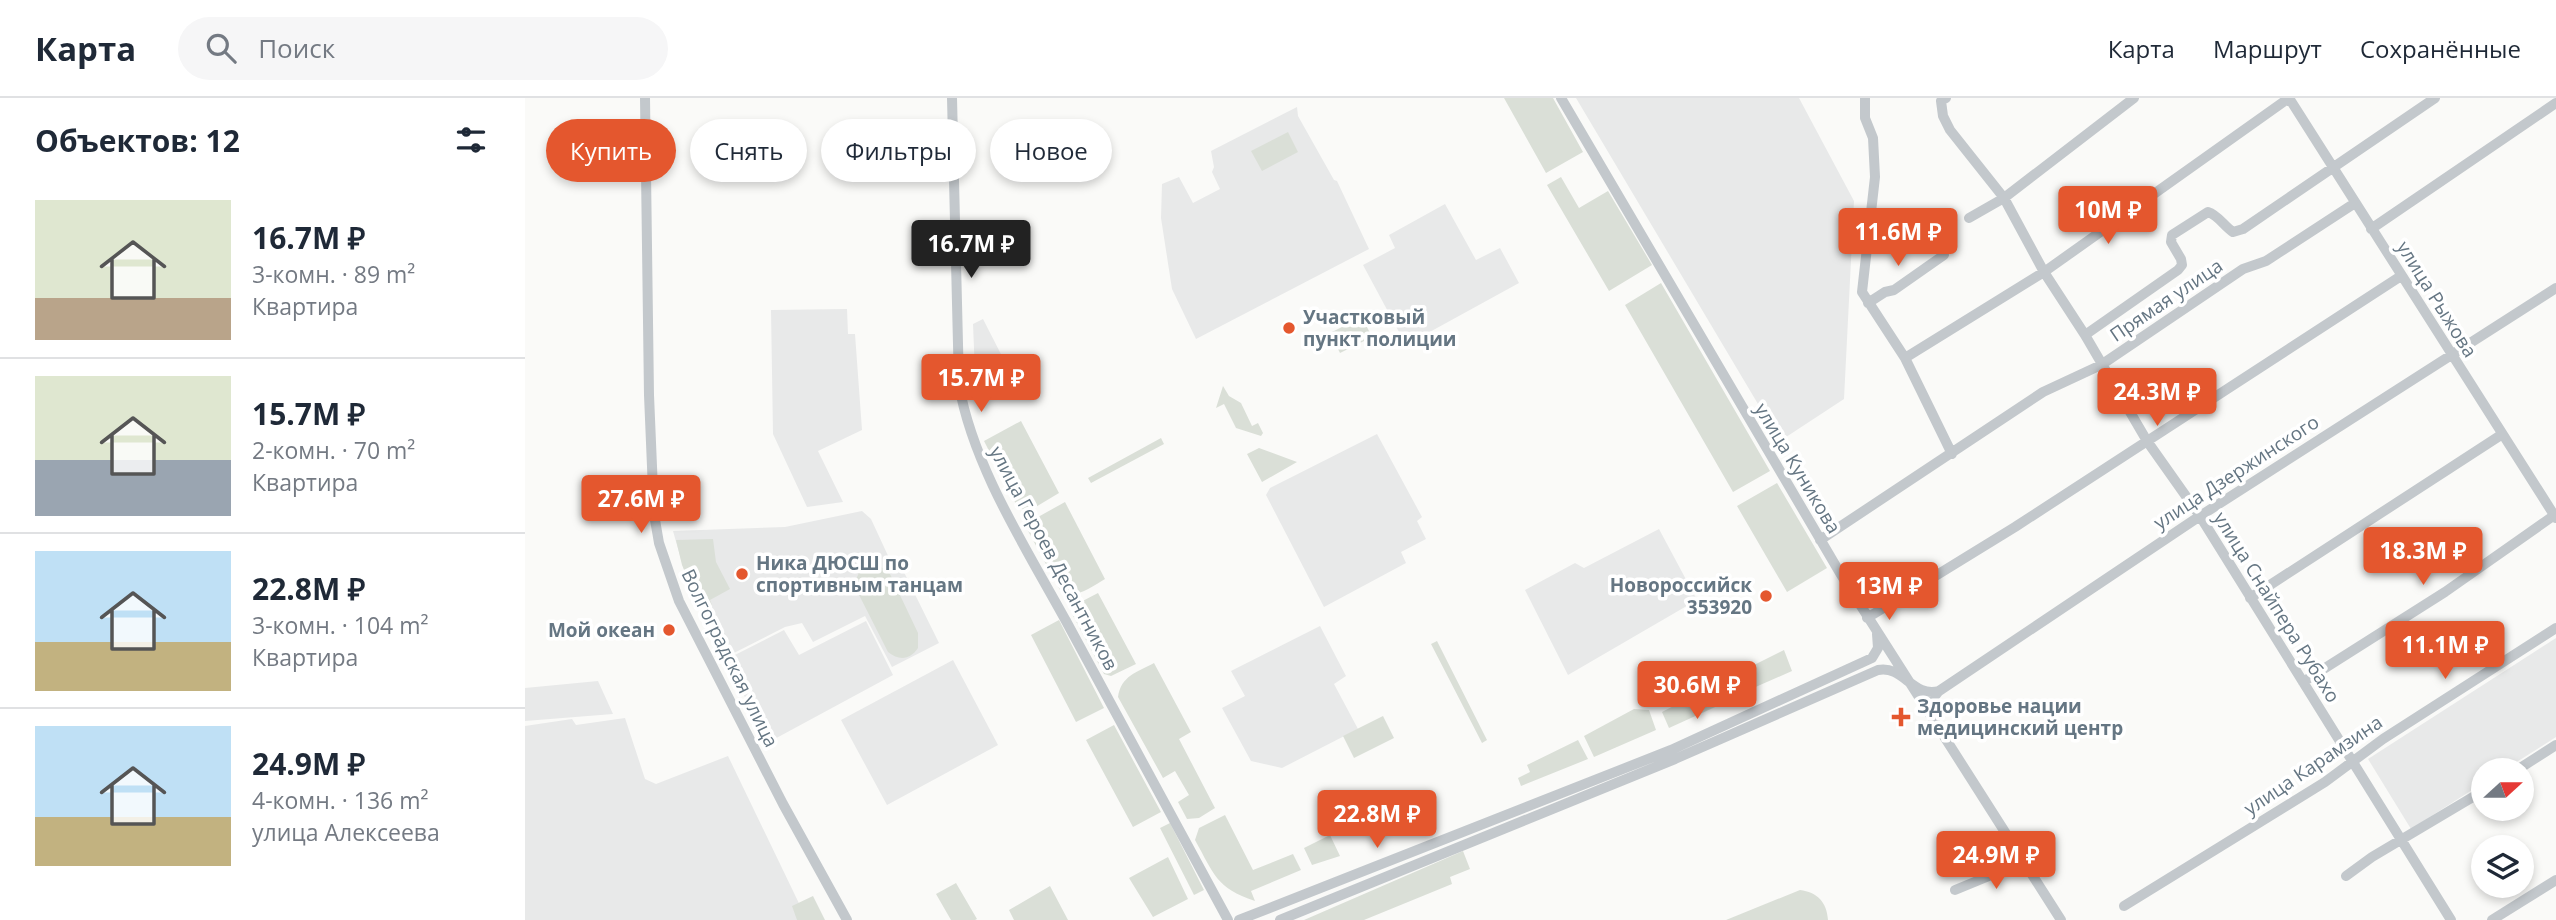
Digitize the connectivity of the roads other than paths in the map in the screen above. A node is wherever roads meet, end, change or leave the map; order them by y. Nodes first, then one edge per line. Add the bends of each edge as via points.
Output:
1 (645, 98) edge
2 (952, 98) edge
3 (1561, 98) edge
4 (1864, 98) edge
5 (2134, 98) edge
6 (2289, 98) edge
7 (2435, 98) edge
8 (1944, 99) edge
9 (2556, 103) edge
10 (2333, 168) junction
11 (2004, 198) junction
12 (2355, 203) junction
13 (1969, 218) dead end
14 (2371, 229) junction
15 (1944, 255) dead end
16 (2044, 272) junction
17 (2401, 276) junction
18 (2556, 288) edge
19 (1868, 303) junction
20 (2085, 335) junction
21 (2451, 354) junction
22 (1905, 358) junction
23 (2101, 365) junction
24 (2501, 435) junction
25 (2147, 442) junction
26 (1952, 454) junction
27 (2200, 516) junction
28 (2555, 516) edge
29 (1820, 540) junction
30 (2250, 597) junction
31 (1867, 618) junction
32 (2556, 628) edge
33 (1876, 631) junction
34 (1890, 656) junction
35 (1873, 658) junction
36 (1878, 670) junction
37 (1907, 681) junction
38 (2303, 682) junction
39 (1938, 691) junction
40 (1932, 719) junction
41 (2556, 745) edge
42 (1673, 755) junction
43 (2534, 759) edge
44 (2351, 761) junction
45 (2471, 798) edge
46 (2400, 840) junction
47 (2023, 862) junction
48 (2346, 877) dead end
49 (2556, 880) edge
50 (1955, 890) dead end
51 (2124, 906) dead end
52 (847, 920) edge
53 (1228, 920) edge
54 (1239, 920) edge
55 (1280, 920) edge
56 (2061, 920) edge
57 (2451, 920) edge
58 (2491, 920) edge

1 - 52 street, Волгоградская улица via 649,406 659,543 679,601
2 - 53 street, улица Героев Десантников via 959,385 964,415 974,444 1057,605
3 - 29 street, улица Куникова
4 - 19 street via 1875,177 1862,292
5 - 11 street
6 - 10 street, улица Рыжова
6 - 16 street
7 - 10 street
8 - 11 street, улица Снайпера Рубахо via 1943,116 1950,130
9 - 14 street
10 - 12 street, улица Рыжова
10 - 20 street via 2243,229 2233,232 2208,212 2172,235 2181,259 2178,270
11 - 13 street
11 - 16 street, улица Снайпера Рубахо
12 - 14 street, улица Рыжова
12 - 23 street, Прямая улица via 2266,261 2243,269
14 - 17 street, улица Рыжова
15 - 19 street
16 - 20 street, улица Снайпера Рубахо
16 - 22 street
17 - 21 street, улица Рыжова
17 - 25 street
18 - 21 street, улица Дзержинского
19 - 22 street
20 - 23 street, улица Снайпера Рубахо
21 - 24 street, улица Рыжова
21 - 27 street, улица Дзержинского
22 - 26 street
23 - 25 street, улица Снайпера Рубахо
23 - 26 street, Прямая улица via 2043,392
24 - 28 street, улица Рыжова
24 - 30 street
25 - 27 street, улица Снайпера Рубахо
25 - 31 street
26 - 29 street, Прямая улица
27 - 30 street, улица Снайпера Рубахо
27 - 39 street, улица Дзержинского
28 - 38 street
29 - 31 street, улица Куникова
30 - 38 street, улица Снайпера Рубахо
31 - 33 street, улица Куникова
32 - 44 street, улица Карамзина
33 - 34 street, улица Куникова
33 - 35 street via 1878,648
34 - 35 street
34 - 36 street
34 - 37 street, улица Куникова
35 - 42 street
36 - 37 street via 1890,670
36 - 42 street
37 - 39 street via 1921,691
37 - 40 street, улица Куникова
38 - 44 street, улица Снайпера Рубахо
39 - 40 street via 1931,701
40 - 47 street, улица Куникова
41 - 43 street
42 - 54 street
42 - 55 street
44 - 46 street, улица Снайпера Рубахо
44 - 51 street, улица Карамзина via 2325,782
45 - 46 street
46 - 48 street
46 - 57 street, улица Снайпера Рубахо
47 - 50 street
47 - 56 street, улица Куникова
49 - 58 street

